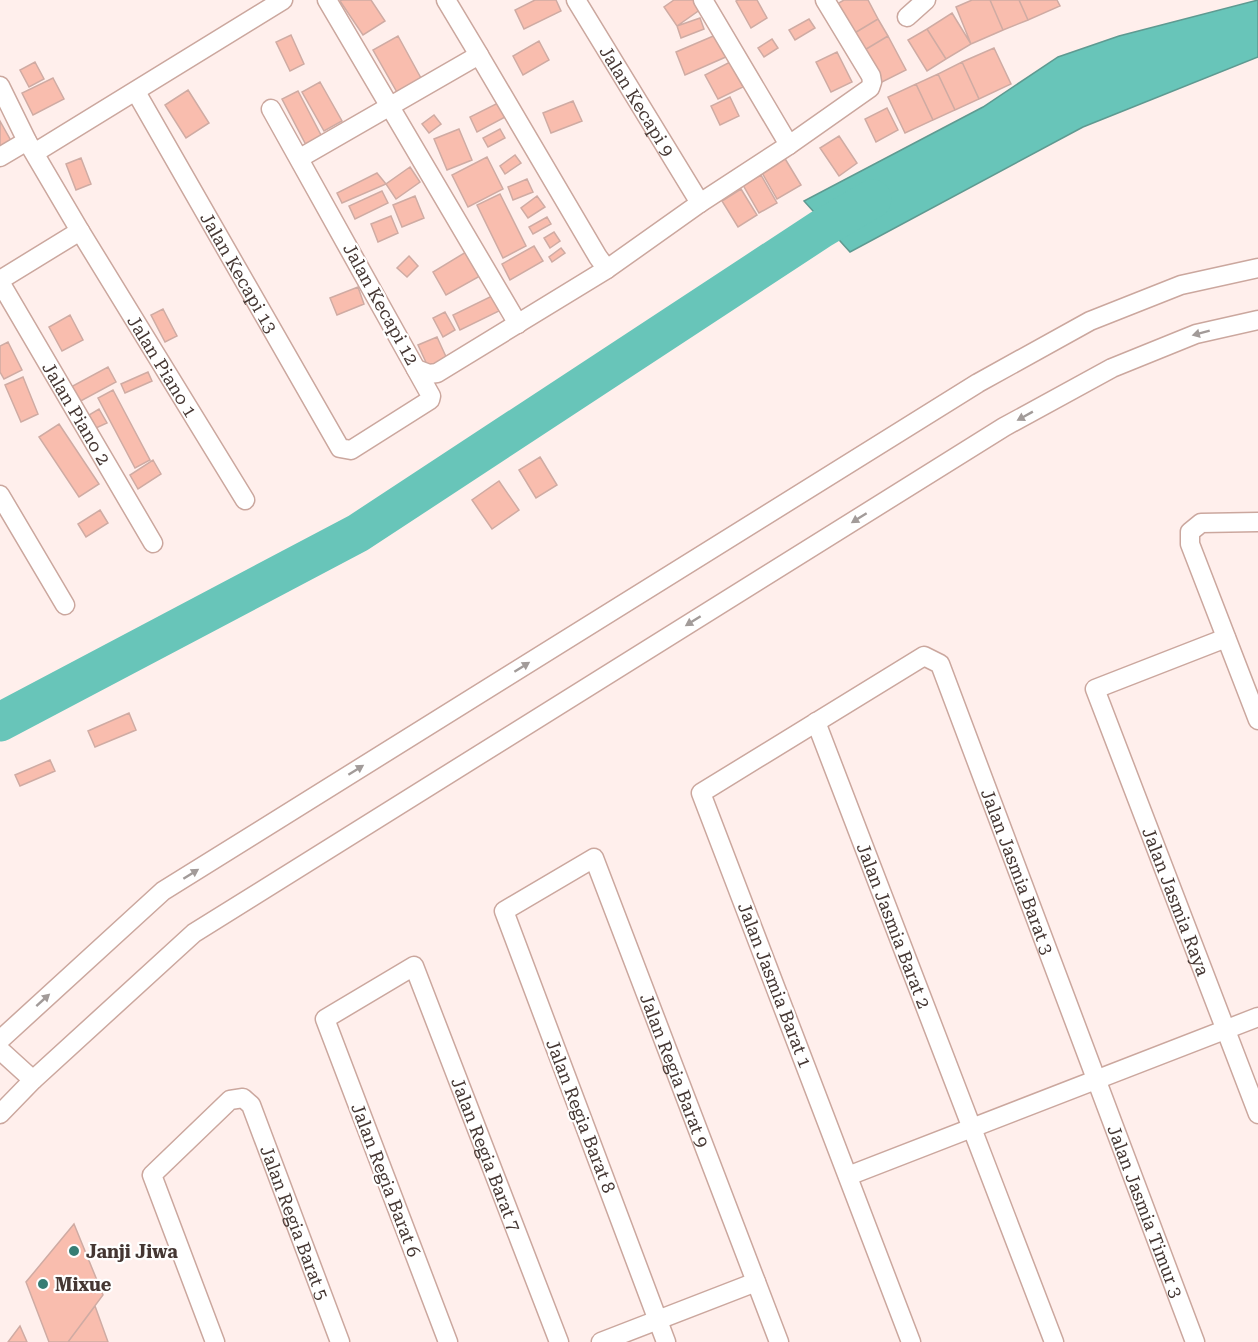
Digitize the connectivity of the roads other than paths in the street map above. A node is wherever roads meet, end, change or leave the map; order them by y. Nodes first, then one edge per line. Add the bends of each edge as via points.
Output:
1 (283, 0) edge
2 (327, 0) edge
3 (446, 0) edge
4 (576, 0) edge
5 (703, 0) edge
6 (825, 0) edge
7 (926, 0) edge
8 (907, 17) dead end
9 (479, 55) junction
10 (0, 86) edge
11 (136, 92) junction
12 (390, 106) junction
13 (271, 109) dead end
14 (789, 145) junction
15 (32, 147) junction
16 (0, 157) edge
17 (300, 158) junction
18 (699, 202) junction
19 (80, 231) junction
20 (607, 268) junction
21 (1258, 268) edge
22 (0, 281) edge
23 (1258, 320) edge
24 (518, 324) junction
25 (416, 369) junction
26 (0, 495) edge
27 (245, 501) dead end
28 (1258, 522) edge
29 (153, 543) dead end
30 (65, 605) dead end
31 (1226, 638) junction
32 (1258, 720) edge
33 (816, 722) junction
34 (504, 911) joint
35 (1258, 1017) edge
36 (325, 1019) joint
37 (1226, 1030) junction
38 (0, 1040) edge
39 (0, 1050) edge
40 (33, 1080) junction
41 (1097, 1080) junction
42 (0, 1114) edge
43 (1258, 1114) edge
44 (972, 1128) junction
45 (848, 1176) junction
46 (756, 1282) junction
47 (657, 1320) junction
48 (215, 1342) edge
49 (340, 1342) edge
50 (448, 1342) edge
51 (559, 1342) edge
52 (601, 1342) edge
53 (666, 1342) edge
54 (779, 1342) edge
55 (911, 1342) edge
56 (1054, 1342) edge
57 (1195, 1342) edge

1 - 11 street
2 - 12 street
3 - 9 street
4 - 18 street, Jalan Kecapi 9
5 - 14 street
6 - 14 street, Jalan Kecapi 12 via 872,82 870,88
7 - 8 street
9 - 12 street
9 - 20 street
10 - 15 street, Jalan Piano 1
11 - 15 street
11 - 25 street, Jalan Kecapi 13 via 340,448 351,450 430,400
12 - 17 street
12 - 24 street
13 - 17 street, Jalan Kecapi 12
14 - 18 street, Jalan Kecapi 12
15 - 16 street
15 - 19 street, Jalan Piano 1
17 - 25 street, Jalan Kecapi 12
18 - 20 street, Jalan Kecapi 12
19 - 22 street
19 - 27 street, Jalan Piano 1
20 - 24 street, Jalan Kecapi 12
38 -> 21 street via 163,891 968,389 1090,321 1181,285
22 - 29 street, Jalan Piano 2
23 -> 40 street via 1196,334 1112,368 1004,427 194,933
24 - 25 street, Jalan Kecapi 12 via 437,373
26 - 30 street
28 - 31 street via 1201,523 1190,532 1190,544
31 - 32 street
31 - 37 street, Jalan Jasmia Raya via 1095,689
33 - 41 street, Jalan Jasmia Barat 3 via 924,656 940,664
33 - 44 street, Jalan Jasmia Barat 2
33 - 45 street, Jalan Jasmia Barat 1 via 701,793
34 - 46 street, Jalan Regia Barat 9 via 594,858
34 - 47 street, Jalan Regia Barat 8
35 - 37 street
36 - 50 street, Jalan Regia Barat 6
36 - 51 street, Jalan Regia Barat 7 via 414,966
37 - 41 street
37 - 43 street, Jalan Jasmia Raya
39 - 40 street
40 - 42 street
41 - 44 street
41 - 57 street, Jalan Jasmia Timur 3
44 - 45 street
44 - 56 street, Jalan Jasmia Barat 2
45 - 55 street, Jalan Jasmia Barat 1
46 - 47 street
46 - 54 street, Jalan Regia Barat 9
47 - 52 street
47 - 53 street, Jalan Regia Barat 8
48 - 49 street, Jalan Regia Barat 5 via 152,1175 230,1100 243,1098 251,1106

